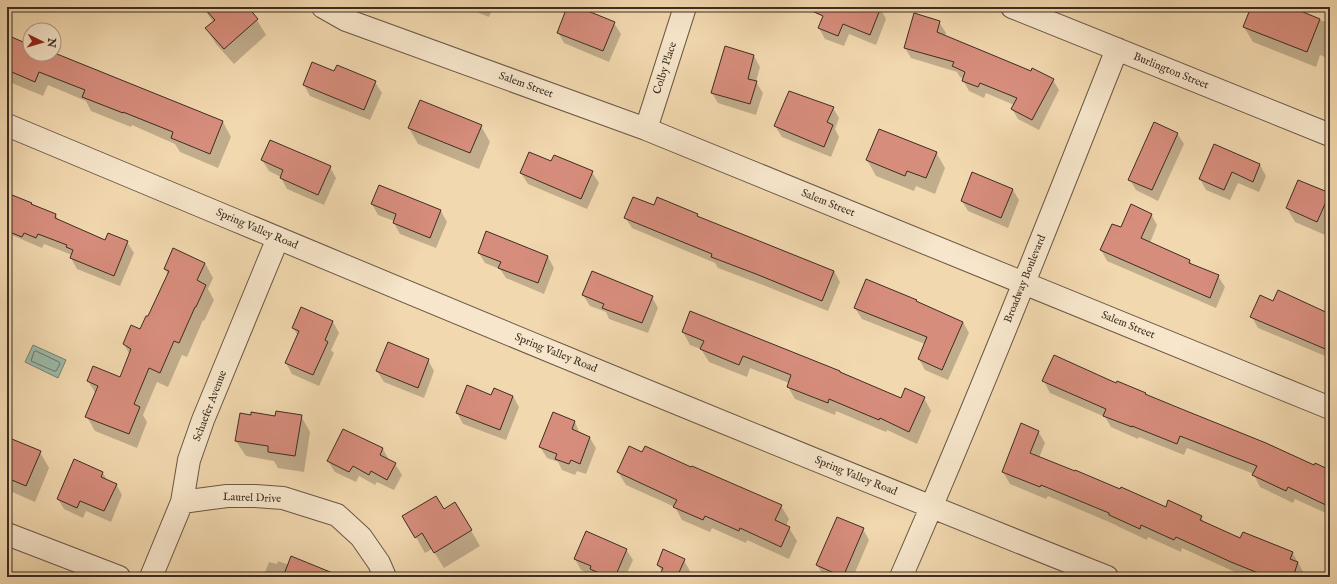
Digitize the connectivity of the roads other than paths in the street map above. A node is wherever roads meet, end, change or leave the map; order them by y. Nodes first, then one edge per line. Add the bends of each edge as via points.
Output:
1 (323, 7) edge
2 (685, 7) edge
3 (1012, 7) edge
4 (1117, 49) junction
5 (7, 124) edge
6 (646, 129) junction
7 (1330, 135) edge
8 (278, 238) junction
9 (1024, 282) junction
10 (1330, 408) edge
11 (182, 502) junction
12 (932, 507) junction
13 (7, 534) edge
14 (119, 577) edge
15 (151, 577) edge
16 (385, 577) edge
17 (901, 577) edge
18 (1107, 577) edge

1 - 6 street, Salem Street via 346,20
2 - 6 street, Colby Place
3 - 4 street, Burlington Street
4 - 7 street, Burlington Street
4 - 9 street, Broadway Boulevard
5 - 8 street, Spring Valley Road
6 - 9 street, Salem Street
8 - 11 street, Schaefer Avenue via 203,420 190,460
8 - 12 street, Spring Valley Road
9 - 10 street, Salem Street
9 - 12 street, Broadway Boulevard
11 - 15 street, Schaefer Avenue
11 - 16 street, Laurel Drive via 227,496 283,498 337,515 361,537 379,563
12 - 17 street, Broadway Boulevard
12 - 18 street, Spring Valley Road
13 - 14 street

